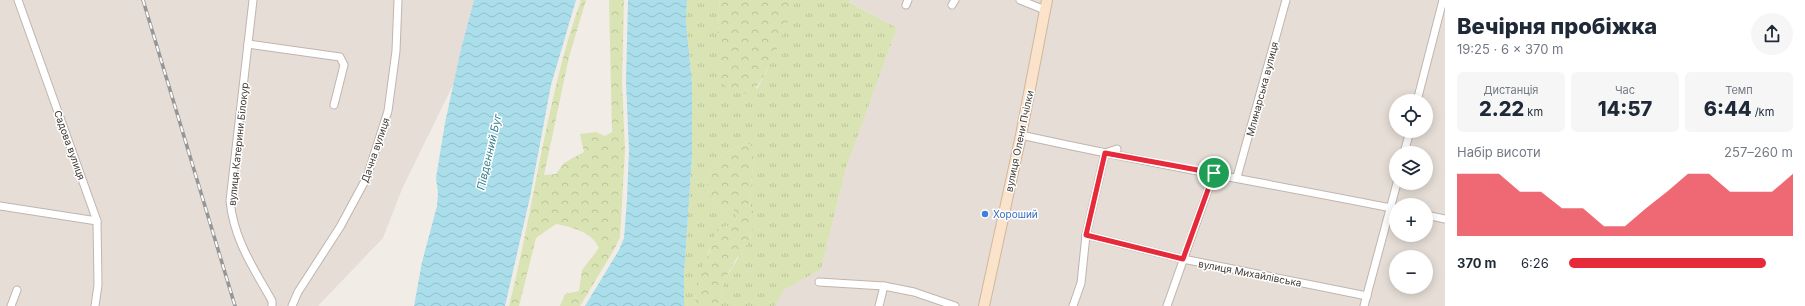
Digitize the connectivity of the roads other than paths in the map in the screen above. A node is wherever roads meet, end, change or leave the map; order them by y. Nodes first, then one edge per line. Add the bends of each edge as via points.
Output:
1 (18, 0) edge
2 (253, 0) edge
3 (398, 0) edge
4 (1020, 0) edge
5 (1286, 0) edge
6 (1442, 0) edge
7 (1046, 5) edge
8 (248, 44) junction
9 (1419, 94) edge
10 (334, 105) dead end
11 (1021, 135) junction
12 (1117, 149) dead end
13 (1105, 153) junction
14 (1214, 173) junction
15 (1237, 177) junction
16 (0, 206) edge
17 (1389, 207) edge
18 (1433, 216) edge
19 (1445, 219) edge
20 (97, 222) junction
21 (1389, 222) edge
22 (1086, 235) junction
23 (1183, 259) junction
24 (819, 282) dead end
25 (884, 286) junction
26 (17, 290) dead end
27 (1367, 296) junction
28 (11, 306) edge
29 (95, 306) edge
30 (272, 306) edge
31 (292, 306) edge
32 (879, 306) edge
33 (955, 306) edge
34 (984, 306) edge
35 (1073, 306) edge
36 (1167, 306) edge
37 (1364, 306) edge

1 - 20 street, Садова вулиця
2 - 8 street, вулиця Катерини Білокур
3 - 31 street, Дачна вулиця via 396,51 388,111 367,177
4 - 7 street
5 - 15 street, Млинарська вулиця
6 - 9 street
7 - 11 street, вулиця Олени Пчілки
8 - 10 street via 340,57 344,65
8 - 30 street, вулиця Катерини Білокур via 230,201 231,213 243,251 272,301
11 - 13 street
11 - 34 street, вулиця Олени Пчілки
12 - 13 street
13 - 14 street
13 - 22 street
14 - 15 street
14 - 23 street
15 - 17 street
16 - 20 street
18 - 19 street
20 - 29 street, Садова вулиця via 98,295
21 - 27 street
22 - 23 street, вулиця Михайлівська
22 - 35 street via 1081,283
23 - 27 street, вулиця Михайлівська
23 - 36 street
24 - 25 street
25 - 32 street
25 - 33 street via 914,292
26 - 28 street
27 - 37 street

